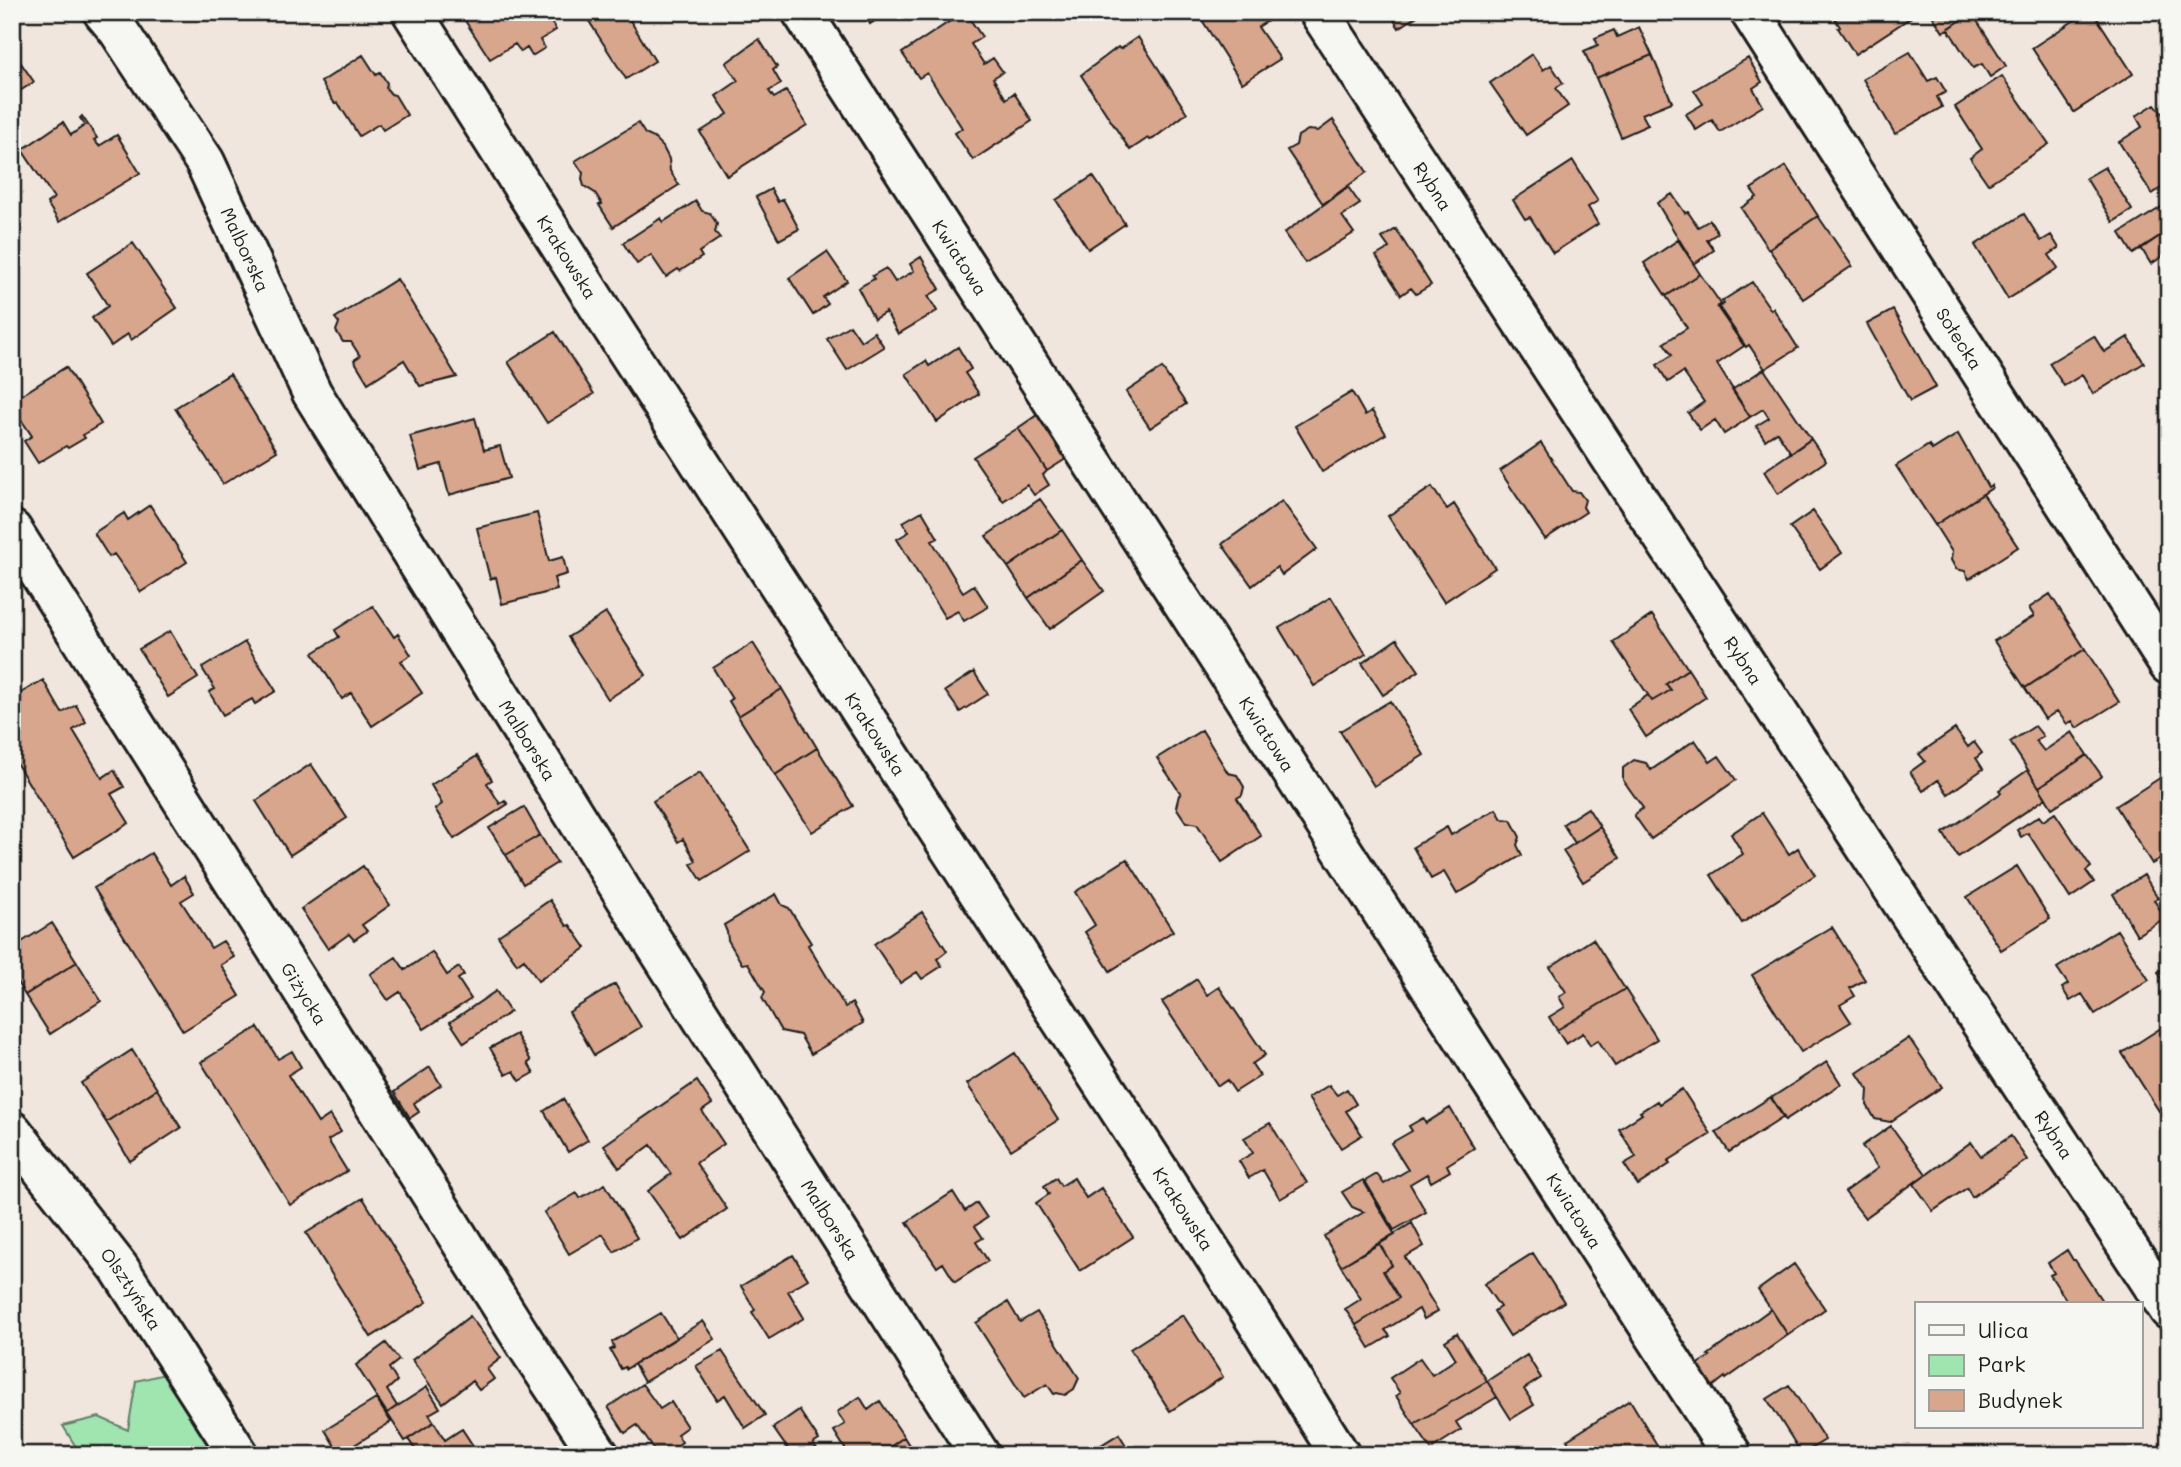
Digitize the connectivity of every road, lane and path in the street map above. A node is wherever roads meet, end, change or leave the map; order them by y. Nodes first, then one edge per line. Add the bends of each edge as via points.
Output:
1 (103, 12) edge
2 (412, 12) edge
3 (802, 12) edge
4 (1319, 12) edge
5 (1750, 12) edge
6 (12, 530) edge
7 (2169, 665) edge
8 (12, 1130) edge
9 (2169, 1310) edge
10 (239, 1455) edge
11 (599, 1455) edge
12 (980, 1455) edge
13 (1340, 1455) edge
14 (1732, 1455) edge

1 - 12 street, Malborska via 205,162 312,393
2 - 13 street, Krakowska
3 - 14 street, Kwiatowa
4 - 9 street, Rybna
5 - 7 street, Sołecka
6 - 11 street, Giżycka
8 - 10 street, Olsztyńska via 119,1268

